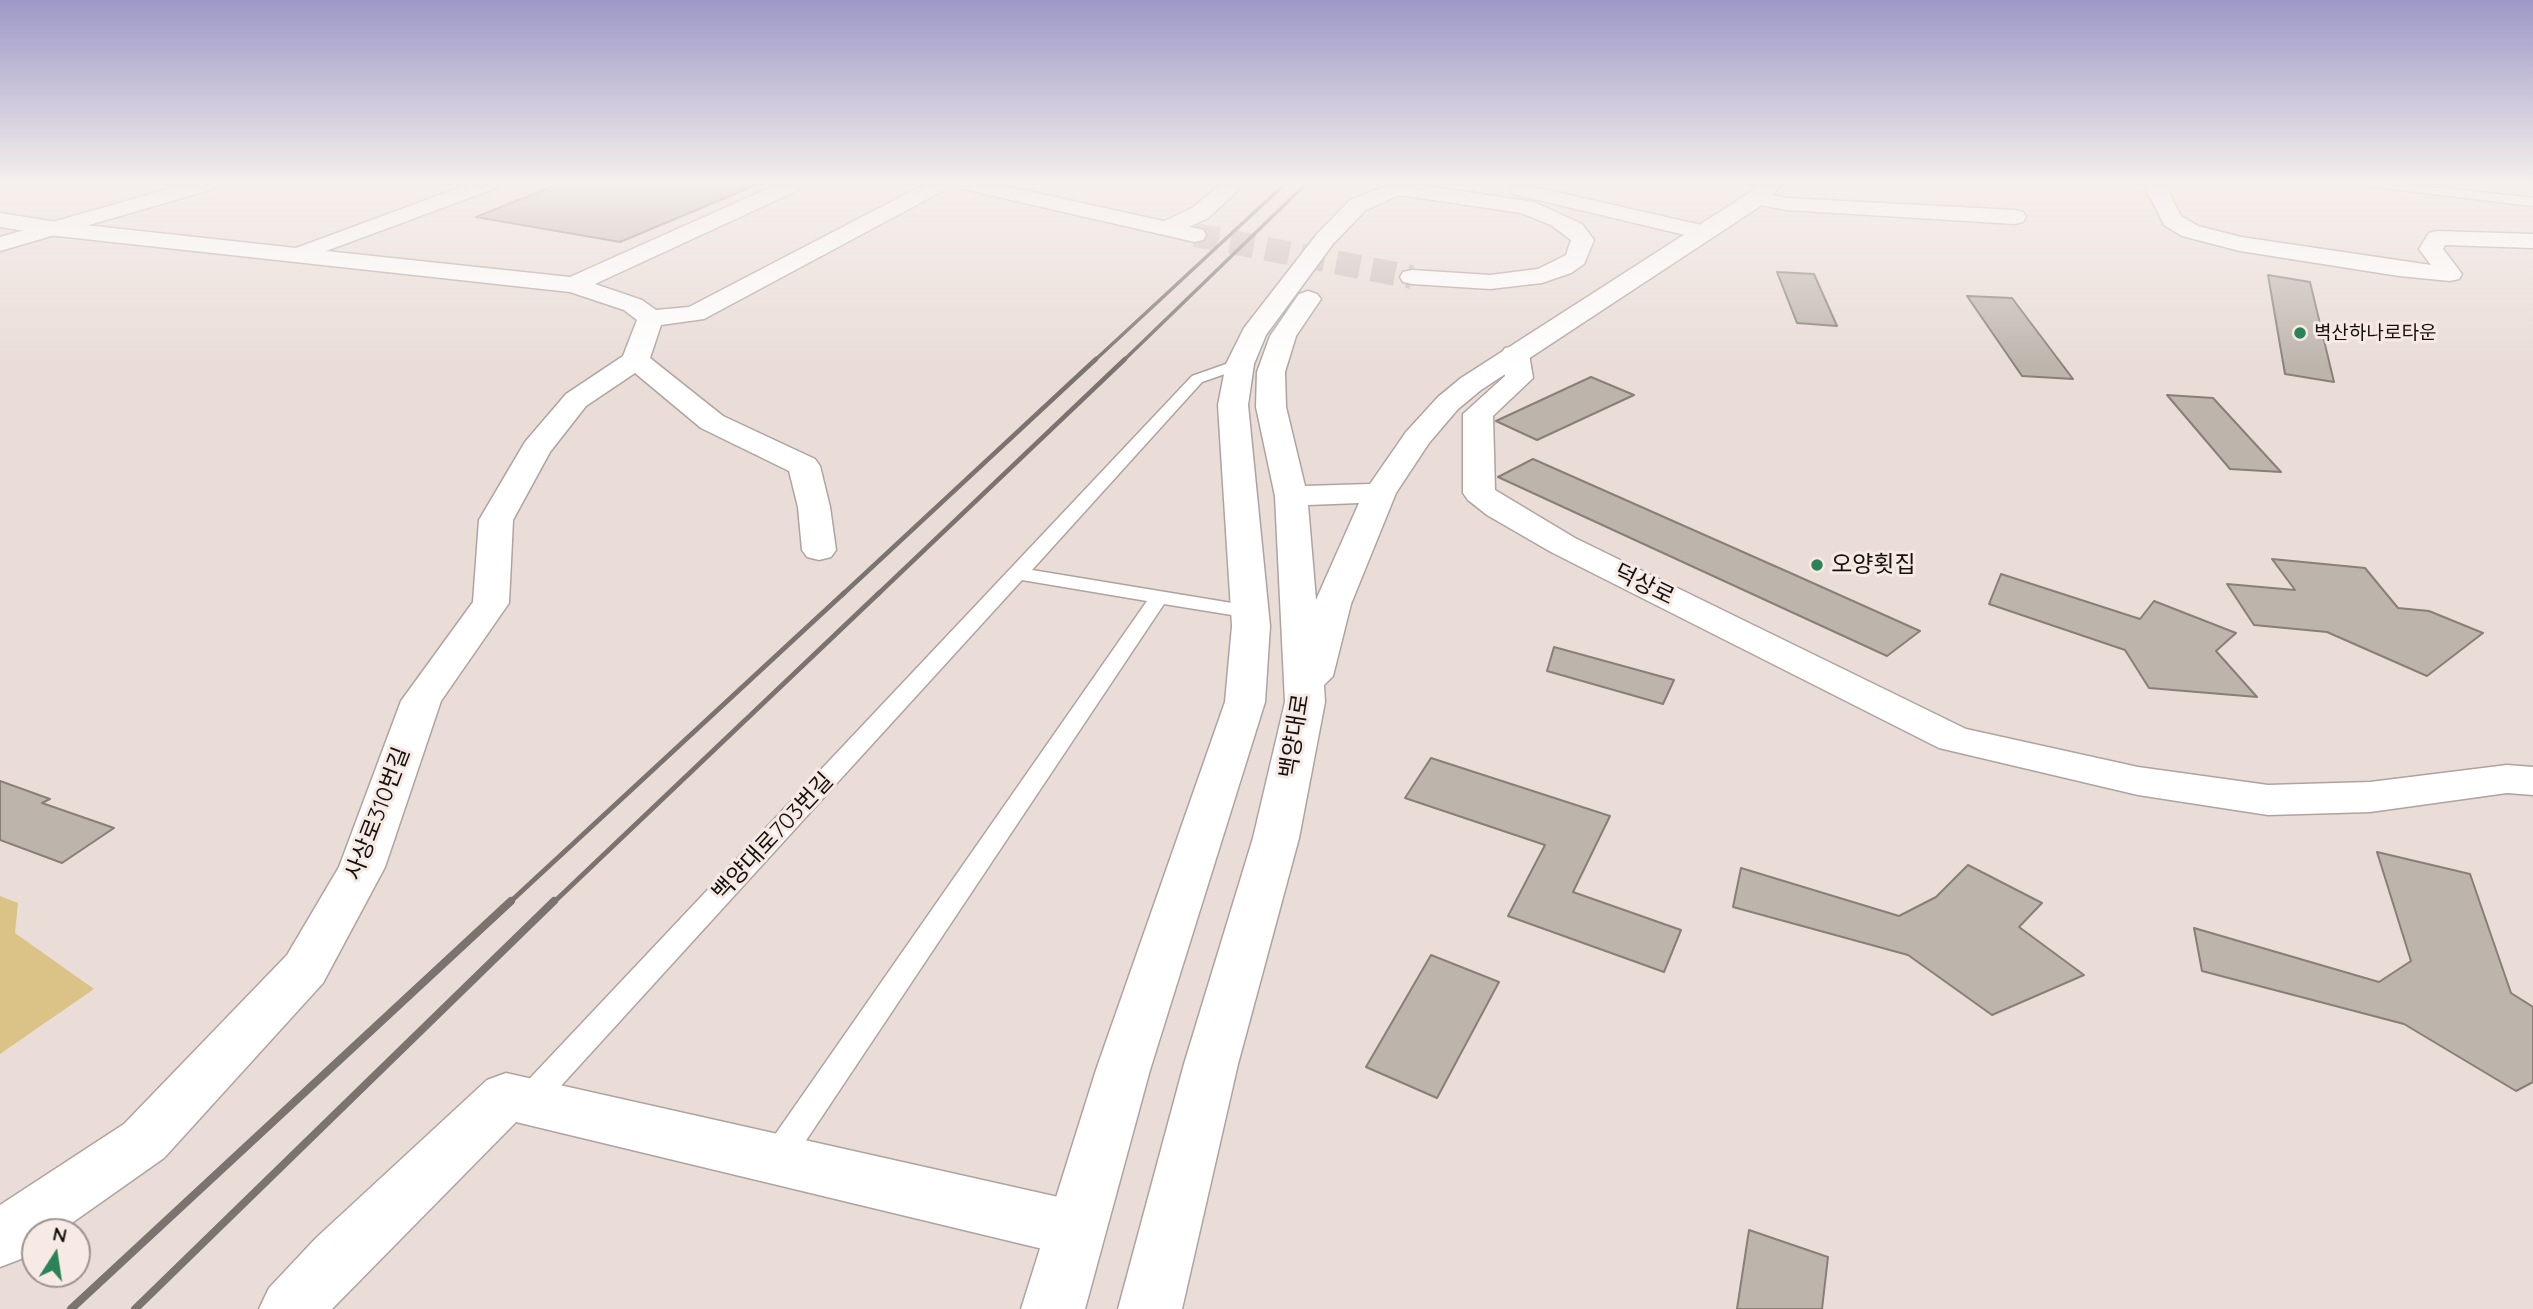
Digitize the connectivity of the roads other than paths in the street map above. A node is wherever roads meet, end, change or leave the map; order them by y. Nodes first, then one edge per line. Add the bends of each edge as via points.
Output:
1 (202, 244) edge
2 (324, 244) edge
3 (663, 244) edge
4 (827, 244) edge
5 (1321, 244) edge
6 (1351, 244) edge
7 (1581, 244) edge
8 (1683, 244) edge
9 (2241, 244) edge
10 (2434, 244) edge
11 (297, 254) junction
12 (1412, 277) tunnel mouth
13 (573, 285) junction
14 (651, 318) junction
15 (1515, 354) junction
16 (635, 360) junction
17 (1240, 364) junction
18 (1380, 493) junction
19 (1291, 496) junction
20 (819, 550) dead end
21 (1017, 573) junction
22 (1158, 597) junction
23 (1250, 612) junction
24 (1305, 702) junction
25 (2533, 781) edge
26 (528, 1101) junction
27 (776, 1159) junction
28 (1076, 1229) junction
29 (0, 1239) edge
30 (291, 1309) edge
31 (1053, 1309) edge
32 (1150, 1309) edge

1 - 11 street
2 - 11 street
3 - 13 street
4 - 14 street via 695,314
5 - 17 street via 1253,334
6 - 19 street, 백양대로 via 1283,335 1272,372 1271,407
7 - 12 street via 1576,259 1542,275 1490,282
8 - 15 street
9 - 10 street via 2449,274 2431,249
11 - 13 street
13 - 14 street via 633,305
14 - 16 street
15 - 18 street via 1448,403 1416,438
15 - 25 street, 덕상로 via 1519,378 1478,414 1479,493 1563,545 1954,739 2138,782 2267,800 2370,797 2507,779
16 - 20 street via 712,422 804,466
16 - 29 street, 사상로310번길 via 576,400 536,449 496,520 491,603 421,701 362,867 304,969 144,1142
17 - 21 lane via 1198,379
17 - 23 street via 1233,405
18 - 19 street
18 - 24 street via 1333,604
19 - 24 street, 백양대로
21 - 22 lane
21 - 26 lane, 백양대로703번길
22 - 23 lane
22 - 27 lane
23 - 28 street via 1245,702 1123,1070
24 - 32 street, 백양대로 via 1276,838 1211,1064
26 - 27 street
26 - 30 street via 506,1096
27 - 28 street
28 - 31 street

